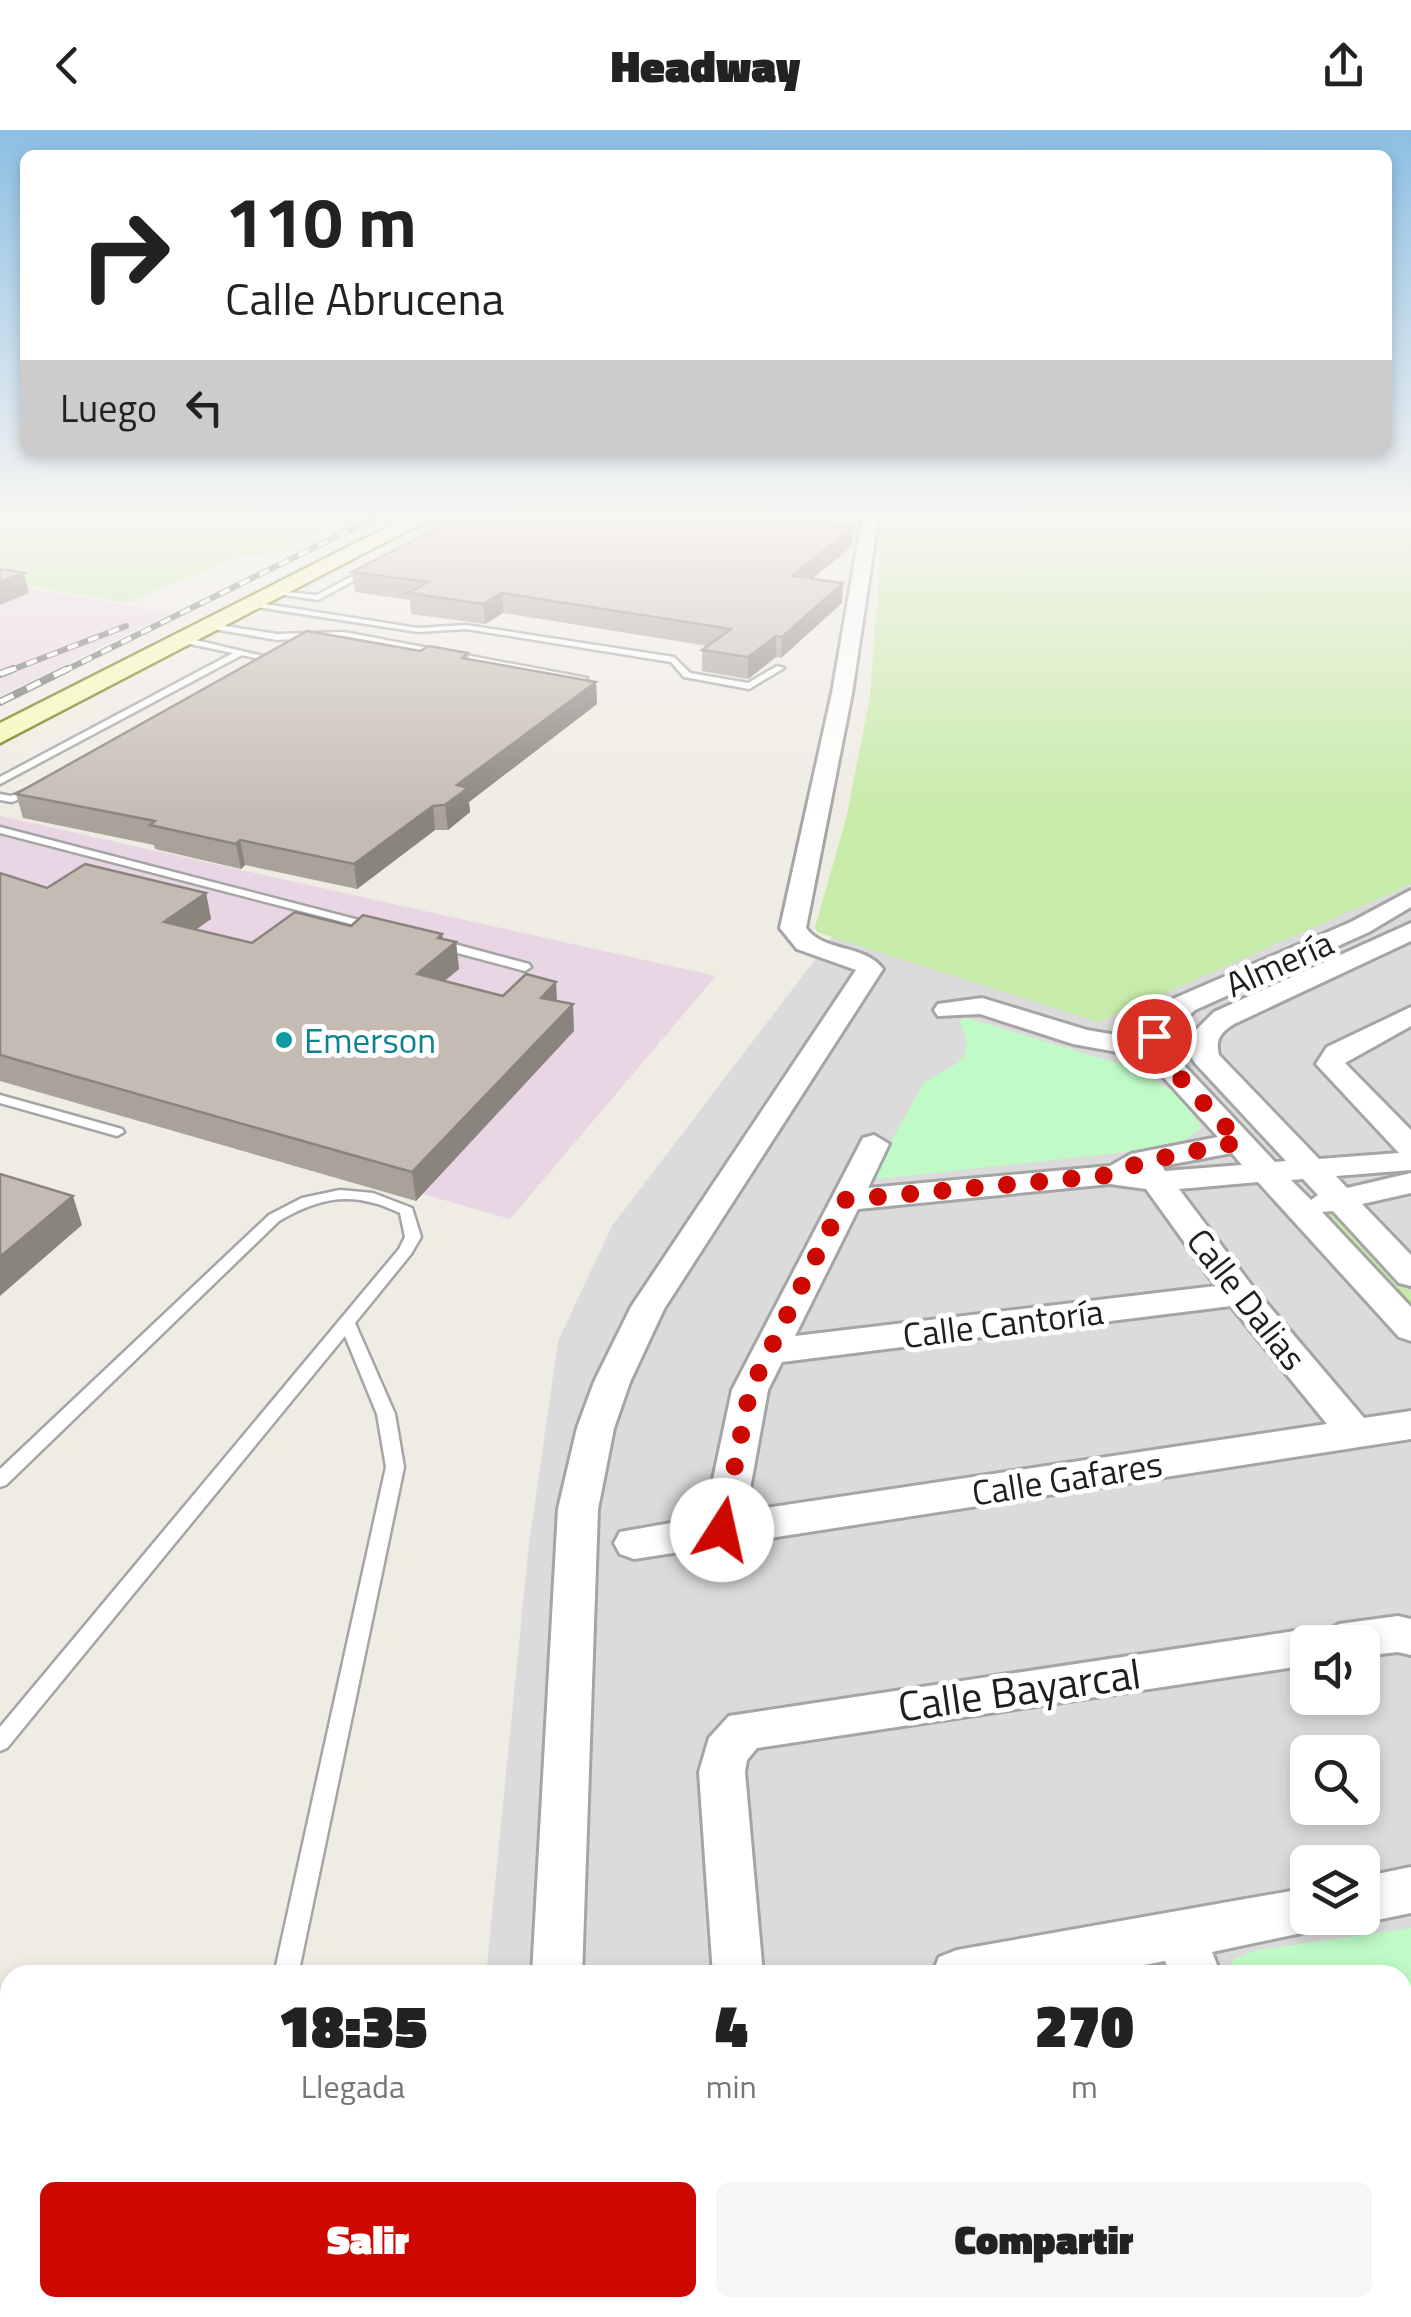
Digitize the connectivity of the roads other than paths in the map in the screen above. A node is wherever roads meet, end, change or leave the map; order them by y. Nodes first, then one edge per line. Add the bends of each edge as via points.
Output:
1 (232, 615) edge
2 (344, 615) edge
3 (855, 615) edge
4 (211, 626) junction
5 (184, 640) junction
6 (242, 652) junction
7 (780, 668) dead end
8 (250, 669) edge
9 (582, 678) edge
10 (122, 716) junction
11 (138, 719) dead end
12 (0, 734) edge
13 (0, 781) edge
14 (38, 787) edge
15 (0, 798) edge
16 (0, 830) edge
17 (1411, 897) edge
18 (1411, 931) edge
19 (392, 932) edge
20 (430, 942) edge
21 (525, 967) dead end
22 (948, 1010) dead end
23 (1411, 1015) edge
24 (1155, 1044) junction
25 (1205, 1045) junction
26 (0, 1099) edge
27 (117, 1132) dead end
28 (1240, 1142) junction
29 (874, 1144) dead end
30 (1411, 1147) edge
31 (1411, 1161) edge
32 (1314, 1170) junction
33 (1266, 1171) junction
34 (1136, 1173) junction
35 (1411, 1184) edge
36 (844, 1200) junction
37 (1340, 1200) junction
38 (1301, 1208) junction
39 (1411, 1275) edge
40 (1240, 1294) junction
41 (347, 1323) junction
42 (1411, 1329) edge
43 (766, 1352) junction
44 (1411, 1425) edge
45 (1356, 1434) junction
46 (0, 1480) edge
47 (722, 1530) junction
48 (634, 1543) dead end
49 (1380, 1636) edge
50 (1411, 1637) edge
51 (1290, 1650) edge
52 (0, 1742) edge
53 (1411, 1890) edge
54 (1380, 1896) edge
55 (1290, 1918) edge
56 (1189, 1956) edge
57 (288, 1965) edge
58 (557, 1965) edge
59 (737, 1965) edge
60 (1079, 1965) edge

1 - 4 street
2 - 7 lane via 674,660 688,675 744,685
3 - 58 street via 793,928 806,944 870,968 648,1307 590,1436 578,1510
4 - 5 street
4 - 9 lane via 277,637 344,634
5 - 6 lane
5 - 12 street
6 - 8 lane via 267,658
6 - 10 lane
10 - 11 lane
10 - 13 lane
14 - 15 lane
16 - 19 lane
17 - 24 street, Almería via 1332,940 1185,1004 1170,1013
18 - 25 street, Almería via 1224,1018
20 - 21 lane
22 - 24 street via 982,1006 1082,1038
23 - 30 street via 1332,1059 1332,1070
24 - 25 street
24 - 28 street
25 - 32 street
26 - 27 lane
28 - 33 street
28 - 34 street
29 - 36 street
31 - 32 street
32 - 33 street
32 - 37 street
33 - 34 street
33 - 38 street
34 - 36 street
34 - 40 street, Calle Dalias
35 - 37 street
36 - 43 street
37 - 38 street
37 - 39 street
38 - 42 street
40 - 43 street, Calle Cantoría
40 - 45 street, Calle Dalias
41 - 46 lane via 413,1237 406,1211 366,1193 318,1196 274,1218
41 - 52 lane
41 - 57 lane via 386,1414 395,1467
43 - 47 street via 750,1390
44 - 45 street, Calle Gafares
45 - 47 street, Calle Gafares
47 - 48 street, Calle Gafares
49 - 50 street
51 - 59 street, Calle Bayarcal via 764,1726 733,1738 722,1772
53 - 54 street
55 - 56 street
56 - 60 street

